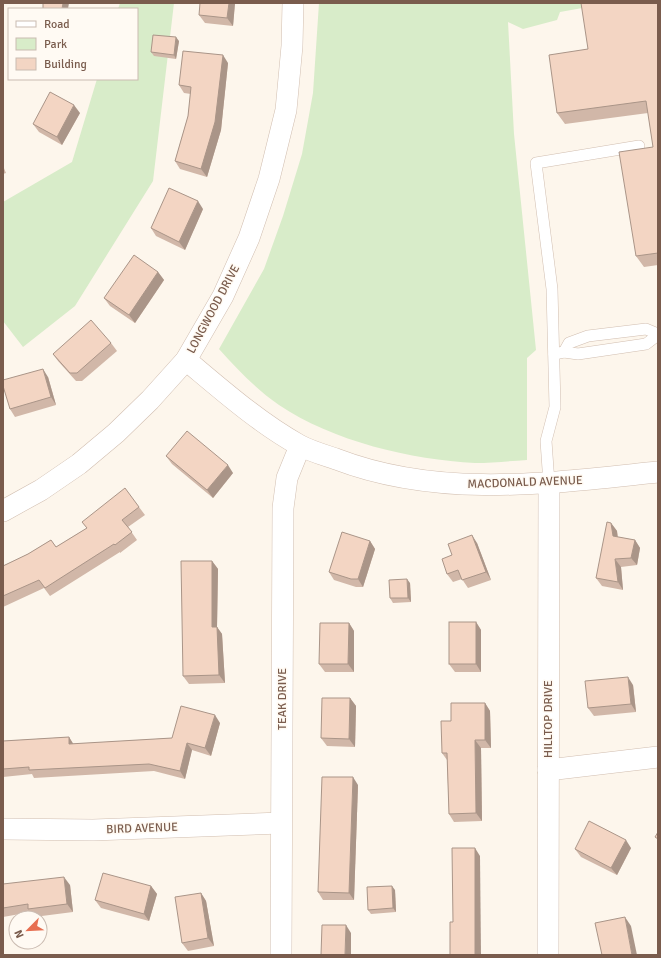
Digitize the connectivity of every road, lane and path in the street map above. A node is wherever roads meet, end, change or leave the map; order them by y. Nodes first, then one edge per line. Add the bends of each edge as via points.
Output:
1 (293, 3) edge
2 (639, 146) dead end
3 (658, 334) edge
4 (559, 353) junction
5 (186, 360) junction
6 (300, 446) junction
7 (658, 472) edge
8 (549, 483) junction
9 (3, 511) edge
10 (658, 757) edge
11 (548, 770) junction
12 (281, 823) junction
13 (3, 829) edge
14 (281, 955) edge
15 (548, 955) edge

1 - 5 street, LONGWOOD DRIVE via 286,110 269,179 249,238 223,296
2 - 4 lane via 536,163
3 - 4 lane via 646,344 578,354
3 - 4 lane via 646,329 588,336 569,343
4 - 8 lane via 555,407 546,441
5 - 6 street, MACDONALD AVENUE via 243,407
5 - 9 street, LONGWOOD DRIVE via 150,400 79,464 41,490
6 - 8 street, MACDONALD AVENUE via 355,467 422,482 487,486
6 - 12 street, TEAK DRIVE via 288,478 283,508
7 - 8 street, MACDONALD AVENUE
8 - 11 street, HILLTOP DRIVE
10 - 11 street
11 - 15 street, HILLTOP DRIVE
12 - 13 street, BIRD AVENUE via 93,830
12 - 14 street, TEAK DRIVE

